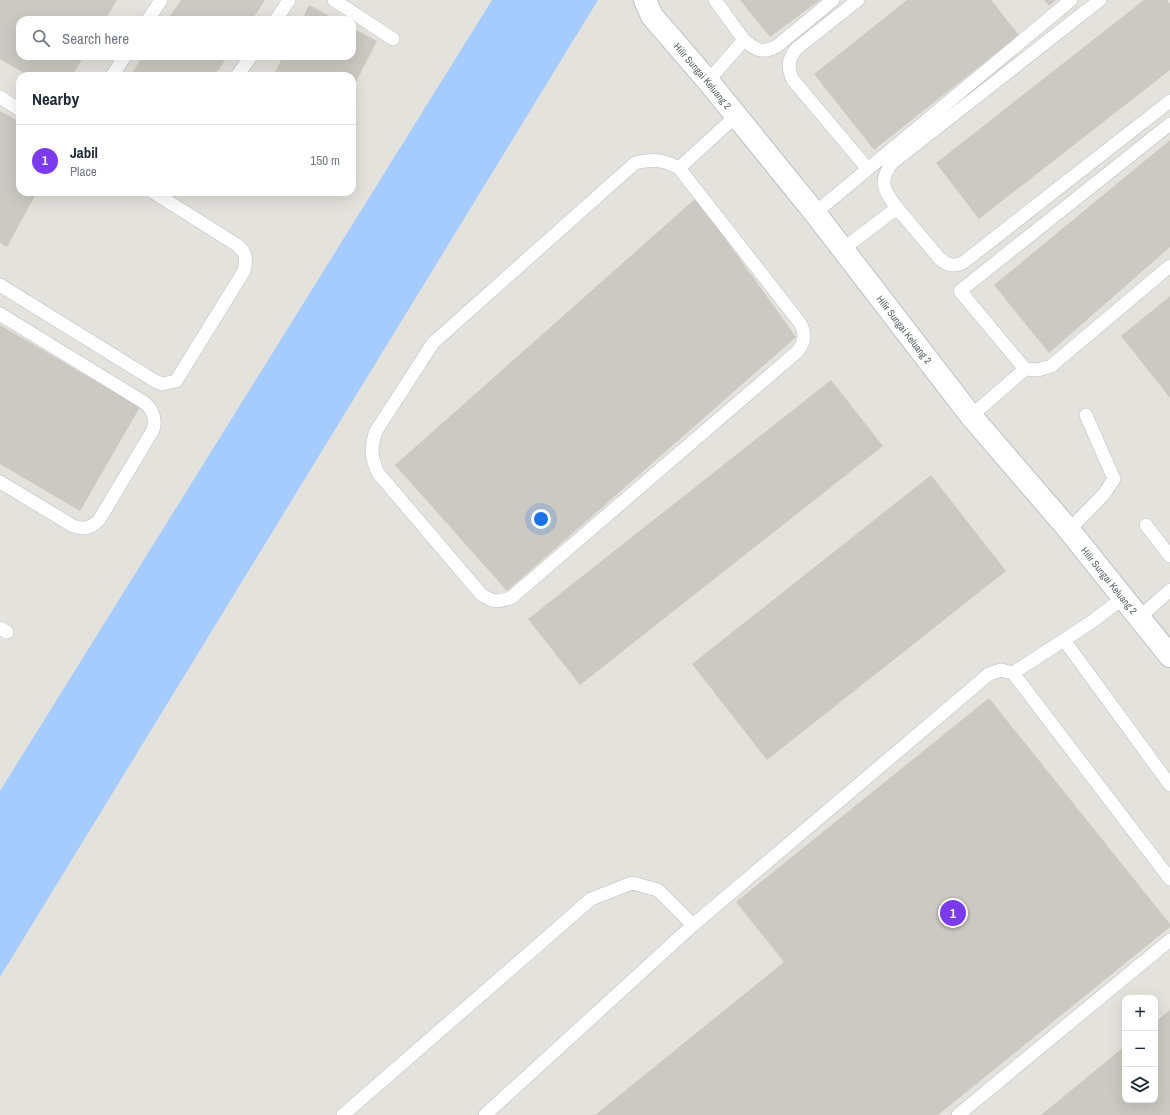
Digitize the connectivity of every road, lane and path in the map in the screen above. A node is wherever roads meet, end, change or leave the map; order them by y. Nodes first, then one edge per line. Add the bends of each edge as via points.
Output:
1 (160, 0) edge
2 (289, 0) edge
3 (334, 0) edge
4 (644, 0) edge
5 (715, 0) edge
6 (833, 0) edge
7 (858, 0) edge
8 (1071, 0) edge
9 (1100, 0) edge
10 (150, 16) edge
11 (279, 16) edge
12 (393, 39) dead end
13 (744, 40) junction
14 (122, 60) edge
15 (248, 60) edge
16 (115, 72) edge
17 (240, 72) edge
18 (708, 81) junction
19 (0, 97) edge
20 (1170, 101) edge
21 (16, 107) edge
22 (736, 116) junction
23 (1170, 124) edge
24 (679, 168) junction
25 (867, 168) junction
26 (159, 196) edge
27 (897, 208) junction
28 (815, 213) junction
29 (843, 249) junction
30 (1170, 266) edge
31 (0, 285) edge
32 (0, 314) edge
33 (1025, 369) junction
34 (1086, 415) dead end
35 (971, 416) junction
36 (0, 482) edge
37 (1146, 525) dead end
38 (1069, 530) junction
39 (1170, 556) edge
40 (1170, 590) edge
41 (1123, 598) junction
42 (1139, 618) junction
43 (1064, 640) junction
44 (1170, 656) edge
45 (1013, 673) junction
46 (1170, 785) edge
47 (1170, 879) edge
48 (692, 924) junction
49 (1170, 940) edge
50 (343, 1115) edge
51 (485, 1115) edge
52 (958, 1115) edge

1 - 10 lane
2 - 11 lane
3 - 12 lane
4 - 18 street, Hilir Sungai Keluang 2 via 652,16
5 - 13 lane
6 - 13 lane via 768,51 758,50
7 - 25 lane via 796,49 789,58 788,70 793,80
8 - 25 lane
9 - 27 lane via 892,163 885,173 883,185
13 - 18 lane
14 - 16 lane
15 - 17 lane
18 - 22 street, Hilir Sungai Keluang 2
19 - 21 lane
20 - 27 lane via 956,266 940,260
22 - 24 lane
22 - 28 street, Hilir Sungai Keluang 2
23 - 33 lane via 960,291
24 - 24 lane via 800,323 805,332 804,342 798,351 512,597 502,602 490,601 481,594 378,473 372,460 371,445 376,431 433,343 635,163 666,161
25 - 28 lane
26 - 31 lane via 237,245 246,256 244,271 176,381 162,384 155,381
27 - 29 lane
28 - 29 street, Hilir Sungai Keluang 2
29 - 35 street, Hilir Sungai Keluang 2
30 - 33 lane via 1051,366 1038,370
32 - 36 lane via 146,404 151,408 155,422 99,520 87,528 73,526
33 - 35 lane
34 - 38 lane via 1114,479 1104,494
35 - 38 street, Hilir Sungai Keluang 2
37 - 39 lane
38 - 41 street, Hilir Sungai Keluang 2
40 - 42 lane
41 - 42 street, Hilir Sungai Keluang 2
41 - 43 lane
42 - 44 street, Hilir Sungai Keluang 2
43 - 45 lane
43 - 46 lane
45 - 47 lane
45 - 48 lane via 1001,670 989,674
48 - 50 lane via 658,890 632,883 591,899
48 - 51 lane
49 - 52 lane

